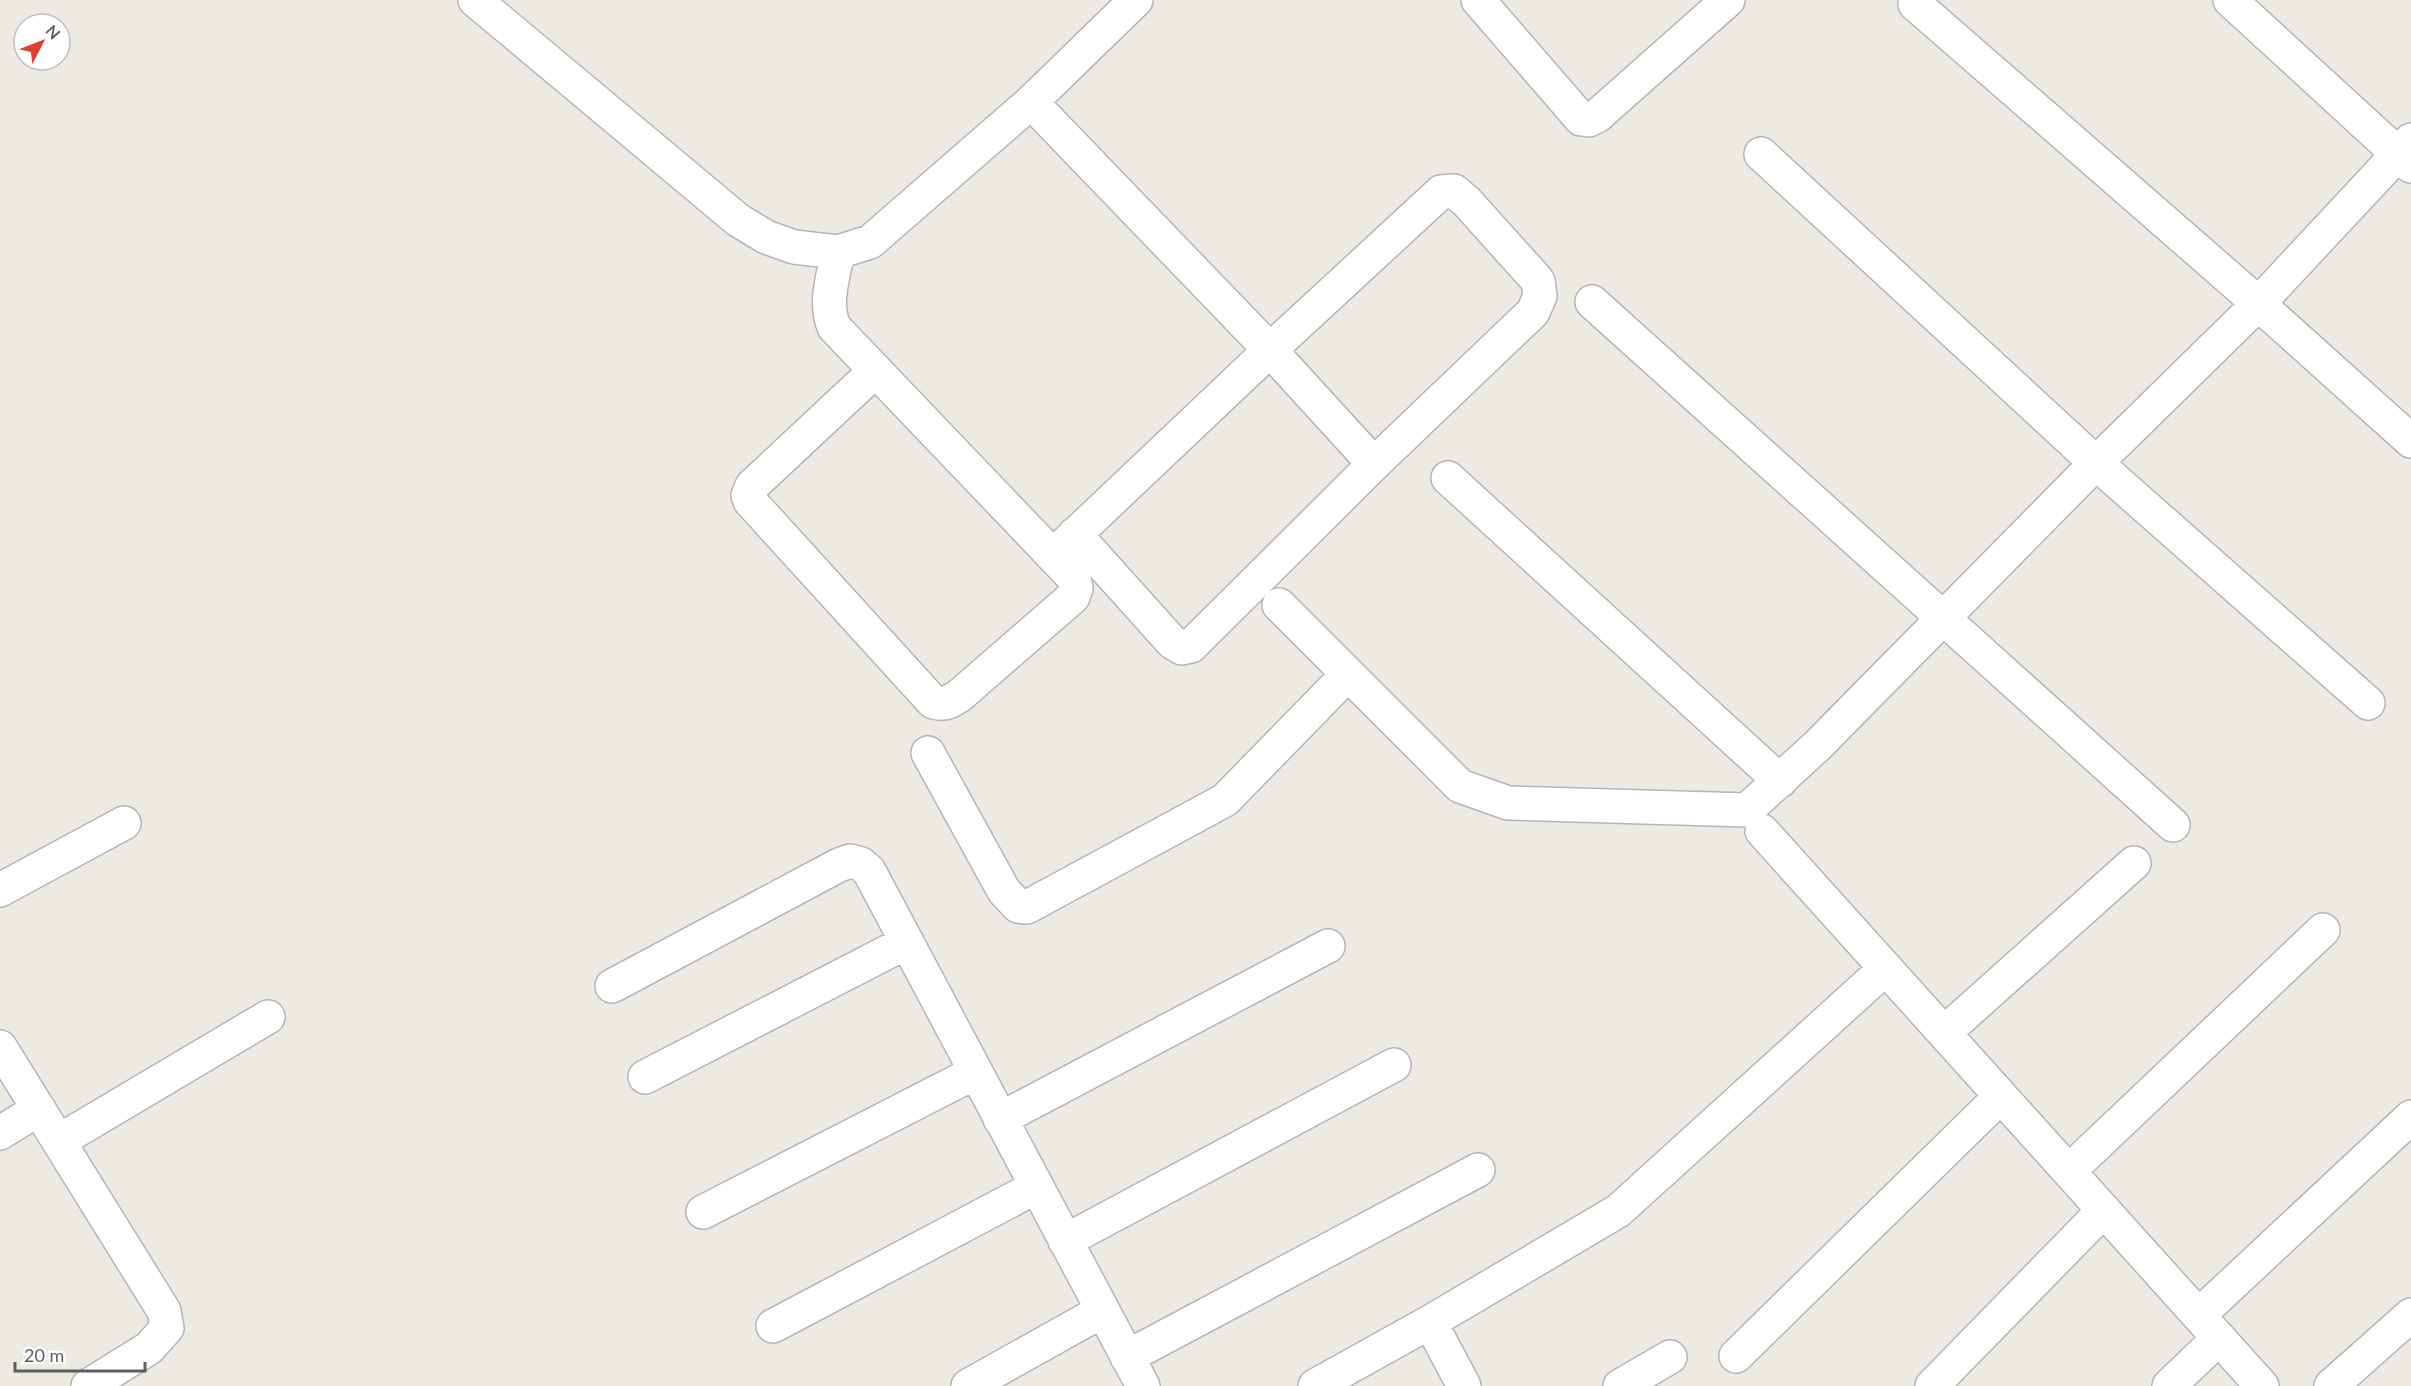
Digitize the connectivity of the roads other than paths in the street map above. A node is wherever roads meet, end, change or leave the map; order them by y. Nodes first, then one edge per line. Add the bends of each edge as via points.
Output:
1 (475, 0) edge
2 (1136, 0) edge
3 (1478, 0) edge
4 (1728, 0) edge
5 (2230, 0) edge
6 (1915, 4) dead end
7 (1030, 102) junction
8 (1761, 154) dead end
9 (2406, 154) edge
10 (838, 252) junction
11 (1593, 302) dead end
12 (2258, 303) junction
13 (1270, 350) junction
14 (875, 371) junction
15 (2411, 441) edge
16 (2096, 463) junction
17 (1374, 464) junction
18 (1448, 478) dead end
19 (1064, 545) junction
20 (1279, 605) dead end
21 (1942, 618) junction
22 (1348, 674) junction
23 (2368, 704) dead end
24 (928, 753) dead end
25 (1780, 781) junction
26 (124, 823) dead end
27 (2173, 825) dead end
28 (1762, 831) dead end
29 (2134, 863) dead end
30 (0, 890) edge
31 (2323, 930) dead end
32 (907, 942) junction
33 (1328, 946) dead end
34 (1886, 968) junction
35 (612, 986) dead end
36 (268, 1017) dead end
37 (1944, 1033) junction
38 (0, 1047) edge
39 (1394, 1065) dead end
40 (976, 1072) junction
41 (645, 1077) dead end
42 (2001, 1096) junction
43 (39, 1109) junction
44 (2411, 1117) edge
45 (1000, 1119) junction
46 (0, 1132) edge
47 (59, 1141) junction
48 (1478, 1170) dead end
49 (2069, 1172) junction
50 (1036, 1187) junction
51 (2104, 1210) junction
52 (703, 1212) dead end
53 (1065, 1241) junction
54 (1102, 1311) junction
55 (2411, 1315) edge
56 (1430, 1322) junction
57 (772, 1326) dead end
58 (2209, 1326) junction
59 (1736, 1356) dead end
60 (1127, 1357) junction
61 (1670, 1357) dead end
62 (88, 1386) edge
63 (968, 1386) edge
64 (1143, 1386) edge
65 (1315, 1386) edge
66 (1464, 1386) edge
67 (1620, 1386) edge
68 (1932, 1386) edge
69 (2169, 1386) edge
70 (2262, 1386) edge
71 (2331, 1386) edge

1 - 10 street via 738,220 766,237 794,247
2 - 7 street
3 - 4 street via 1562,99 1581,119 1589,120
5 - 9 street
6 - 12 street
7 - 10 street via 870,242
7 - 13 street
8 - 16 street
9 - 12 street
10 - 14 street via 829,315 834,327
11 - 21 street
12 - 15 street
12 - 16 street
13 - 17 street
13 - 17 street via 1441,192 1454,191 1474,210 1538,281 1540,297 1533,312
13 - 19 street
14 - 19 street
14 - 19 street via 752,486 748,495 933,702 950,702 959,696 1073,597 1076,588
16 - 21 street
16 - 23 street
17 - 19 street via 1191,646 1182,648 1172,642
18 - 25 street
20 - 22 street
21 - 25 street
21 - 27 street
22 - 24 street via 1224,800 1027,907 1018,906 1004,891
22 - 25 street via 1460,786 1508,802 1747,810
26 - 30 street
28 - 34 street
29 - 37 street
31 - 49 street
32 - 35 street via 869,871 850,861
32 - 40 street
32 - 41 street
33 - 45 street
34 - 37 street
34 - 56 street via 1618,1211
36 - 47 street
37 - 42 street
38 - 43 street
39 - 53 street
40 - 45 street
40 - 52 street
42 - 49 street
42 - 59 street
43 - 46 street
43 - 47 street
44 - 58 street
45 - 50 street
47 - 62 street via 164,1311 167,1328 149,1348
48 - 60 street
49 - 51 street
50 - 53 street
50 - 57 street
51 - 58 street
51 - 68 street
53 - 54 street
54 - 60 street
54 - 63 street
55 - 71 street
56 - 65 street
56 - 66 street
58 - 69 street
58 - 70 street
60 - 64 street
61 - 67 street

